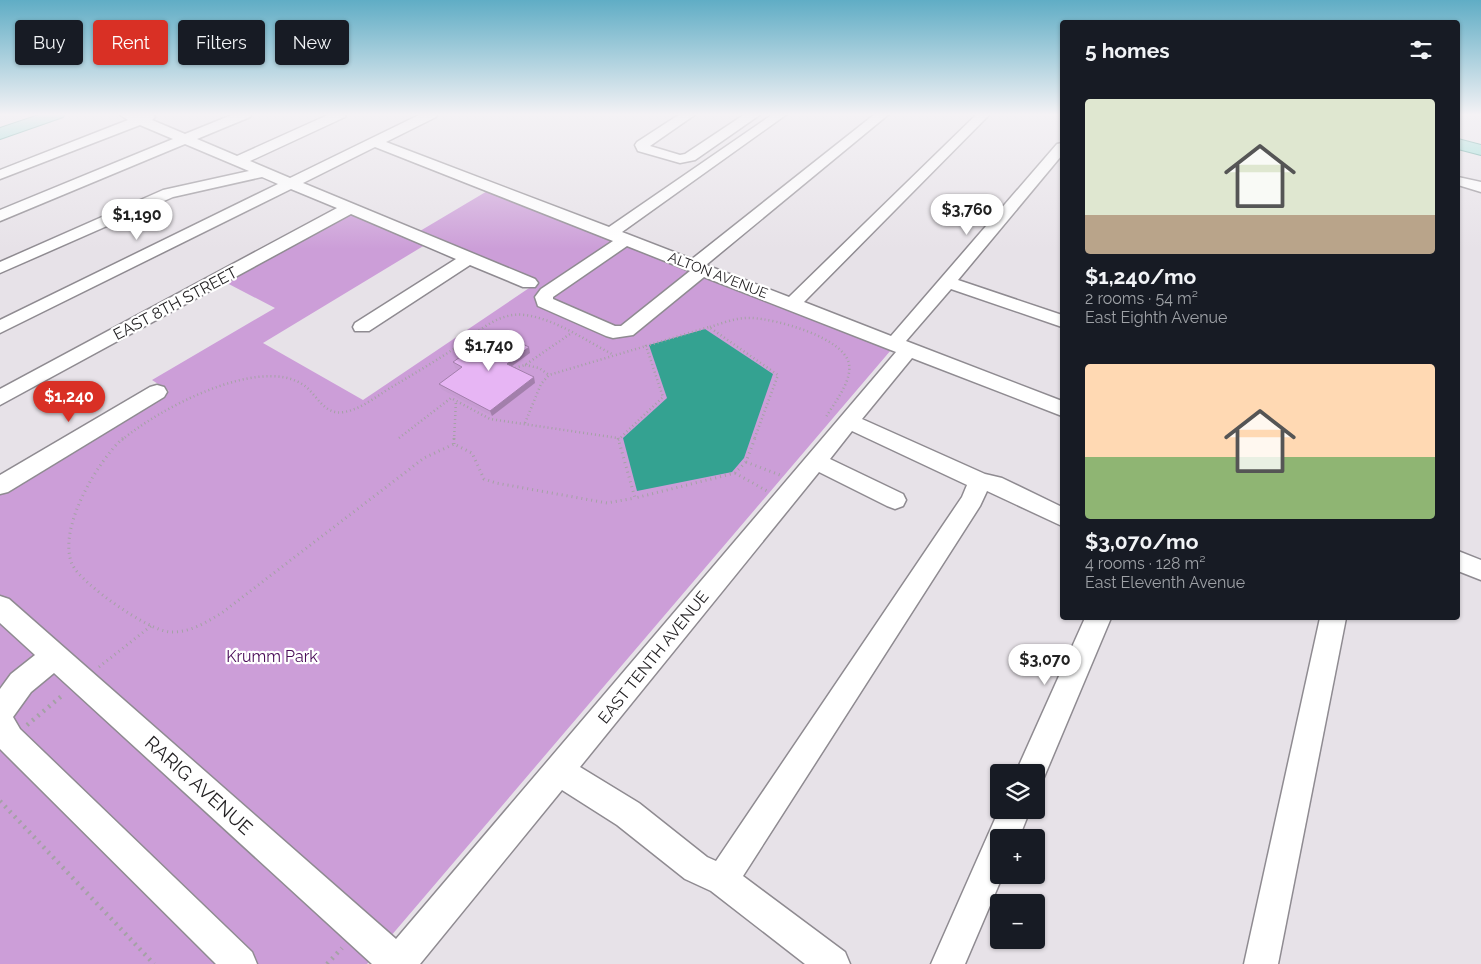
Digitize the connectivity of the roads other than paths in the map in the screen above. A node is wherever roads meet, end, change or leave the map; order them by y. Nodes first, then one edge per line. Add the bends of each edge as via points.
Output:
1 (41, 159) edge
2 (137, 159) edge
3 (233, 159) edge
4 (242, 159) edge
5 (340, 159) edge
6 (418, 159) edge
7 (721, 159) edge
8 (829, 159) edge
9 (939, 159) edge
10 (1052, 159) edge
11 (238, 161) junction
12 (264, 172) junction
13 (0, 175) edge
14 (1460, 181) edge
15 (289, 184) junction
16 (1481, 186) edge
17 (350, 208) junction
18 (0, 216) edge
19 (618, 236) junction
20 (470, 258) junction
21 (0, 268) edge
22 (699, 268) junction
23 (948, 282) junction
24 (529, 283) dead end
25 (792, 304) junction
26 (1060, 320) edge
27 (0, 327) edge
28 (362, 327) dead end
29 (901, 347) junction
30 (157, 392) dead end
31 (0, 398) edge
32 (1060, 408) edge
33 (836, 422) junction
34 (816, 461) junction
35 (980, 481) junction
36 (0, 486) edge
37 (895, 500) dead end
38 (1060, 516) edge
39 (1460, 562) edge
40 (1481, 570) edge
41 (0, 607) edge
42 (1097, 620) edge
43 (1333, 620) edge
44 (55, 656) junction
45 (3, 724) edge
46 (1034, 764) edge
47 (559, 771) junction
48 (990, 868) edge
49 (722, 880) junction
50 (240, 964) edge
51 (398, 964) edge
52 (833, 964) edge
53 (948, 964) edge
54 (1261, 964) edge

1 - 13 street
2 - 18 street
3 - 11 street
4 - 11 street
5 - 15 street
6 - 19 street, ALTON AVENUE
7 - 19 street
8 - 22 street
9 - 25 street
10 - 23 street, EAST TENTH AVENUE
11 - 12 street
12 - 15 street
12 - 21 street via 168,193
14 - 16 street
15 - 17 street
15 - 27 street
17 - 20 street
17 - 31 street, EAST 8TH STREET
19 - 22 street, ALTON AVENUE
19 - 22 street via 547,293 544,302 612,332 620,332
20 - 24 street
20 - 28 street
22 - 25 street, ALTON AVENUE
23 - 26 street
23 - 29 street, EAST TENTH AVENUE
25 - 29 street, ALTON AVENUE
29 - 32 street, ALTON AVENUE
29 - 33 street, EAST TENTH AVENUE
30 - 36 street
33 - 34 street, EAST TENTH AVENUE
33 - 35 street
34 - 37 street
34 - 47 street, EAST TENTH AVENUE
35 - 38 street via 994,484
35 - 49 street via 967,508
39 - 40 street
41 - 44 street, RARIG AVENUE
42 - 46 street
43 - 54 street
44 - 45 street via 21,683
44 - 51 street, RARIG AVENUE
45 - 50 street
47 - 49 street via 628,814 696,868
47 - 51 street, EAST TENTH AVENUE
48 - 53 street
49 - 52 street

